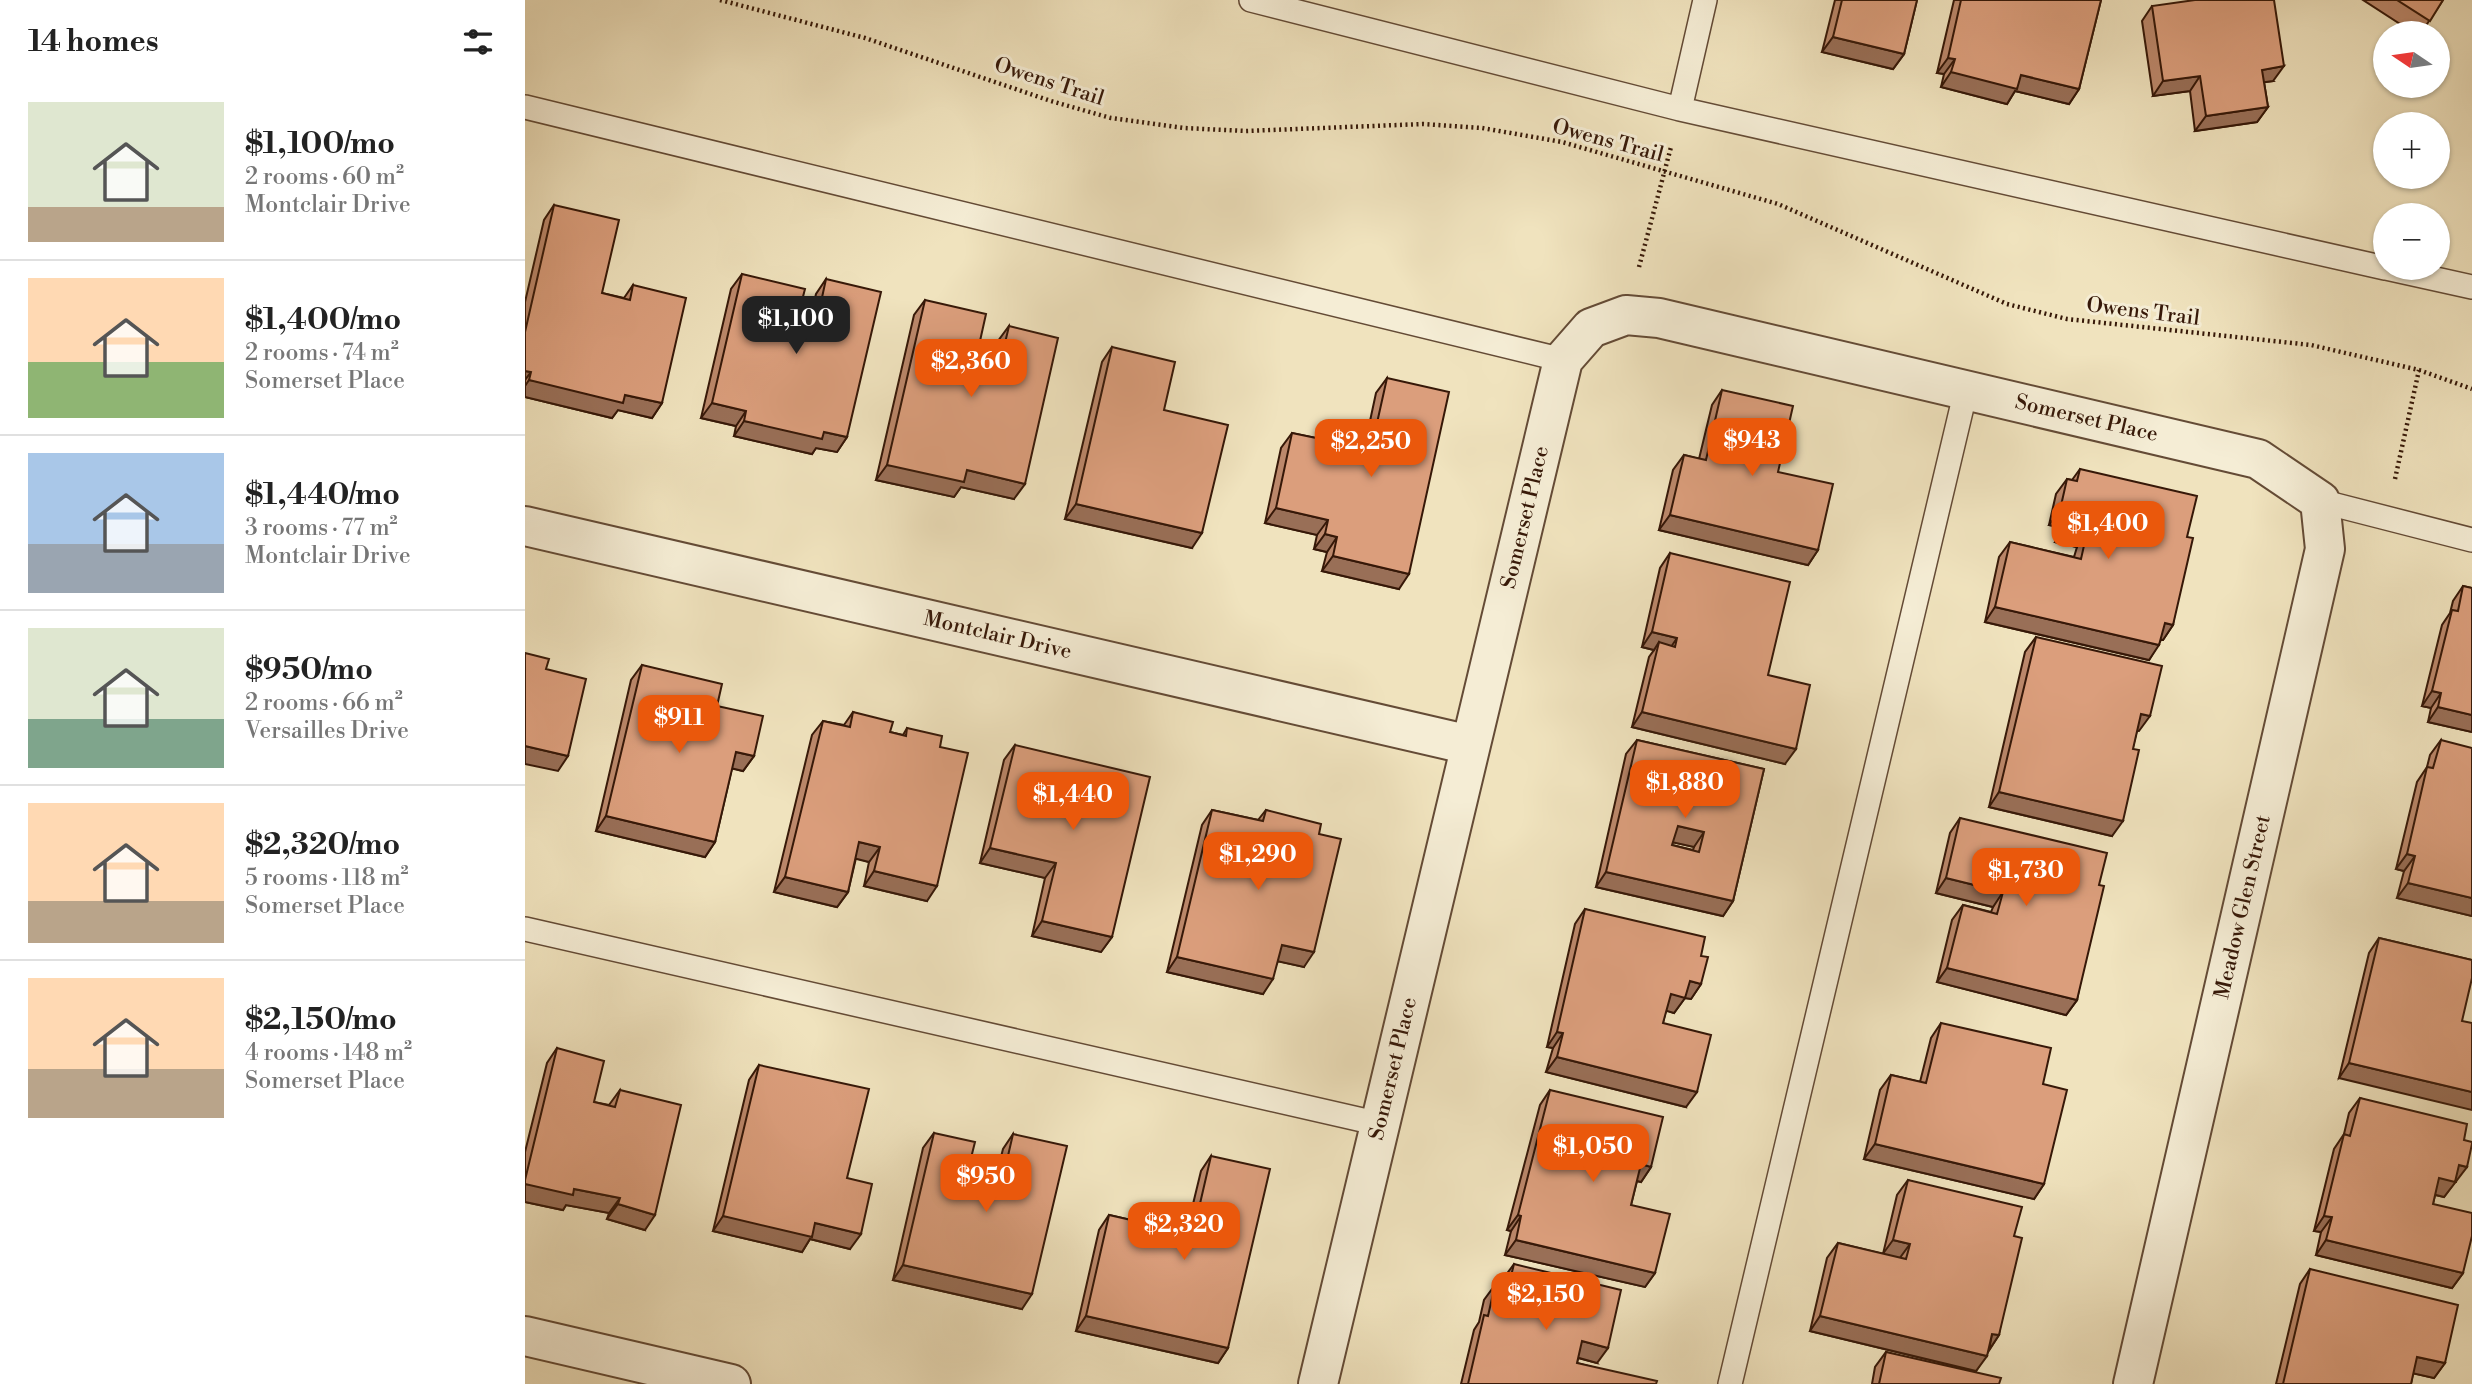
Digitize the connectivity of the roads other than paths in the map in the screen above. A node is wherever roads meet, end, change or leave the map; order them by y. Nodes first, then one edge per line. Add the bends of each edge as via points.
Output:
1 (1251, 0) edge
2 (1706, 0) edge
3 (525, 107) edge
4 (1680, 109) junction
5 (2373, 265) edge
6 (2440, 280) edge
7 (2472, 287) edge
8 (1563, 360) junction
9 (1966, 390) junction
10 (2319, 501) junction
11 (525, 526) edge
12 (2472, 540) edge
13 (1470, 745) junction
14 (525, 929) edge
15 (1380, 1124) junction
16 (525, 1336) edge
17 (731, 1384) edge
18 (1318, 1384) edge
19 (1730, 1384) edge
20 (2133, 1384) edge

1 - 4 lane
2 - 4 lane
3 - 8 lane
4 - 5 lane
6 - 7 lane
8 - 9 street, Somerset Place via 1591,328 1626,315 1659,318
8 - 13 street, Somerset Place
9 - 10 street, Somerset Place via 2258,459
9 - 19 lane
10 - 12 lane
10 - 20 street, Meadow Glen Street via 2325,549
11 - 13 street, Montclair Drive
13 - 15 street, Somerset Place
14 - 15 lane
15 - 18 street, Somerset Place
16 - 17 street

